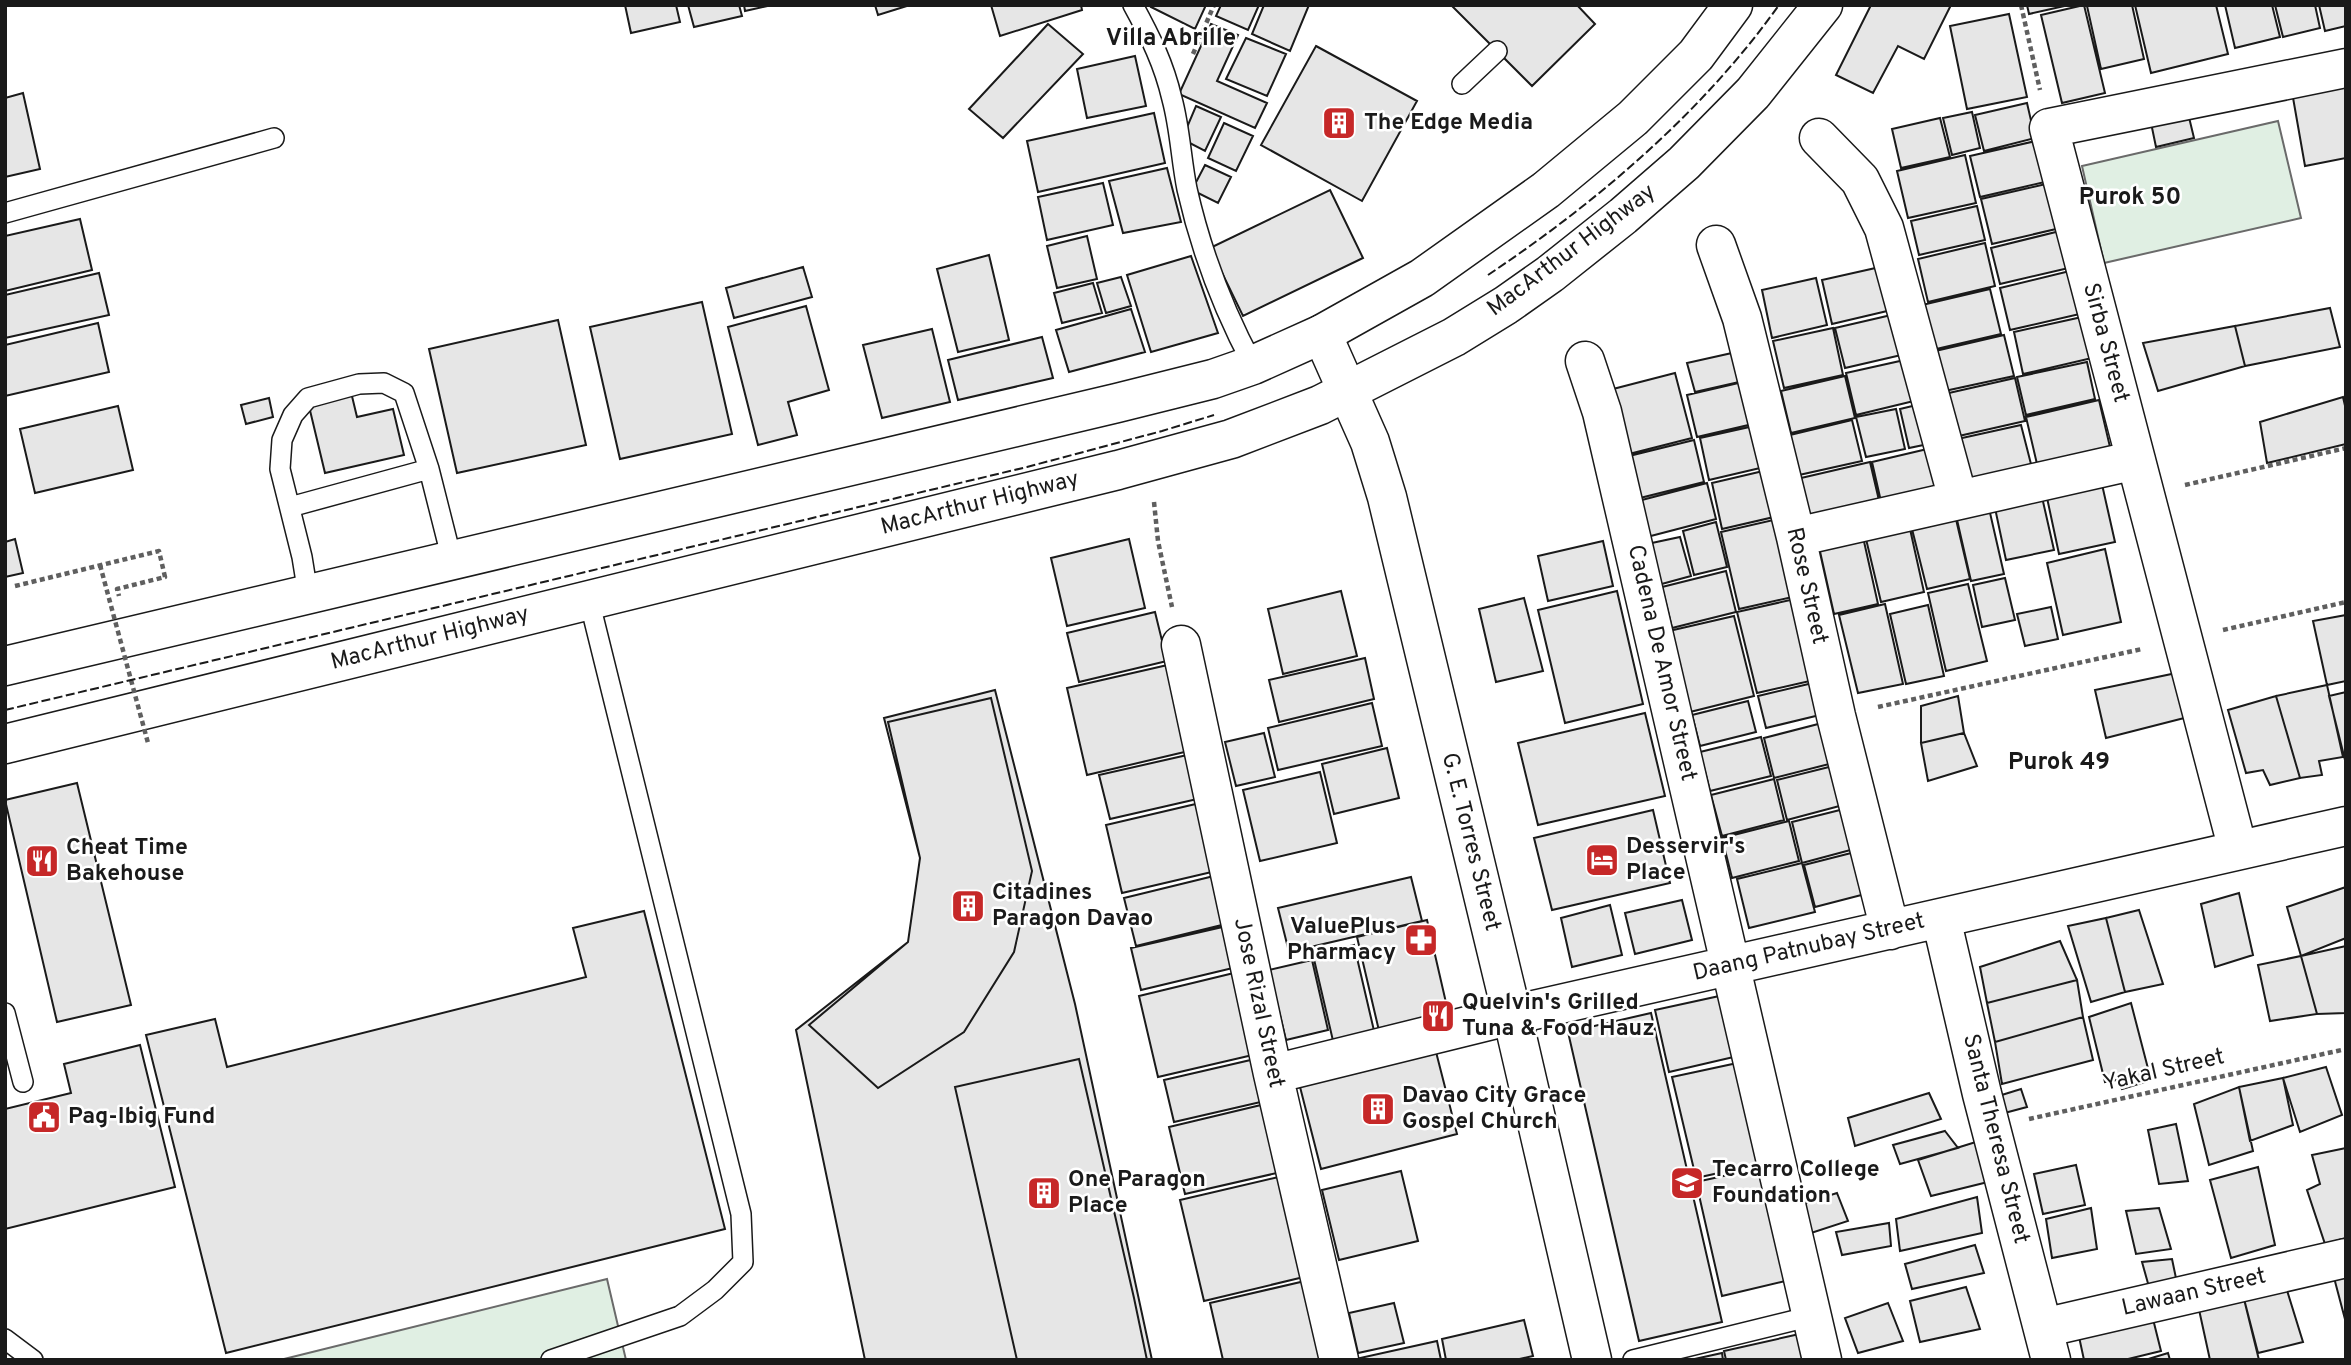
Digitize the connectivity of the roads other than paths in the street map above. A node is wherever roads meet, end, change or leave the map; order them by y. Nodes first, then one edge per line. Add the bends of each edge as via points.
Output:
1 (1133, 5) edge
2 (1732, 5) edge
3 (1823, 5) edge
4 (1497, 51) dead end
5 (2346, 68) edge
6 (1462, 84) dead end
7 (274, 138) dead end
8 (1819, 138) dead end
9 (5, 213) edge
10 (1716, 245) dead end
11 (1322, 334) junction
12 (1586, 361) dead end
13 (1253, 365) junction
14 (1349, 392) junction
15 (429, 469) junction
16 (2139, 477) junction
17 (1958, 499) junction
18 (290, 507) junction
19 (1796, 537) junction
20 (452, 560) junction
21 (308, 594) junction
22 (589, 600) junction
23 (1181, 645) road end
24 (5, 666) edge
25 (5, 744) edge
26 (2346, 826) edge
27 (2238, 850) junction
28 (1941, 918) junction
29 (1890, 930) junction
30 (1732, 965) junction
31 (5, 1013) edge
32 (1512, 1015) junction
33 (1273, 1074) junction
34 (23, 1082) dead end
35 (2346, 1258) edge
36 (1812, 1316) junction
37 (5, 1339) edge
38 (2047, 1344) edge
39 (33, 1360) edge
40 (551, 1360) edge
41 (1339, 1360) edge
42 (1592, 1360) edge
43 (1633, 1360) edge
44 (1822, 1360) edge

1 - 13 lane via 1154,43 1173,100 1187,188 1209,270
2 - 11 street via 1696,55 1633,118 1546,190 1422,278
3 - 14 street, MacArthur Highway via 1753,93 1623,216 1506,305
4 - 6 lane
5 - 16 street, Sirba Street via 2049,128
7 - 9 lane
8 - 17 street via 1860,180 1884,228
10 - 19 street, Rose Street via 1742,317
11 - 13 street
11 - 14 street, G. E. Torres Street
12 - 30 street, Cadena De Amor Street via 1602,412
13 - 20 street via 1117,403
14 - 22 street, MacArthur Highway via 1231,439 1118,470
14 - 32 street, G. E. Torres Street via 1387,497
15 - 18 lane
15 - 18 lane via 404,393 384,383 337,389 308,398 293,415 282,440 280,469
15 - 20 lane
16 - 17 street
16 - 27 street, Sirba Street
17 - 19 street
18 - 21 lane
19 - 29 street, Rose Street
20 - 21 street
21 - 24 street
22 - 25 street, MacArthur Highway
22 - 40 lane via 741,1214 743,1262 680,1316
23 - 33 street, Jose Rizal Street
26 - 27 street, Daang Patnubay Street
27 - 28 street, Daang Patnubay Street
28 - 29 street, Daang Patnubay Street
28 - 38 street, Santa Theresa Street
29 - 30 street, Daang Patnubay Street
30 - 32 street, Daang Patnubay Street
30 - 36 street, Cadena De Amor Street
31 - 34 lane
32 - 33 street, Daang Patnubay Street
32 - 42 street, G. E. Torres Street
33 - 41 street, Jose Rizal Street
35 - 38 street, Lawaan Street
36 - 43 lane
36 - 44 street, Cadena De Amor Street
37 - 39 lane

